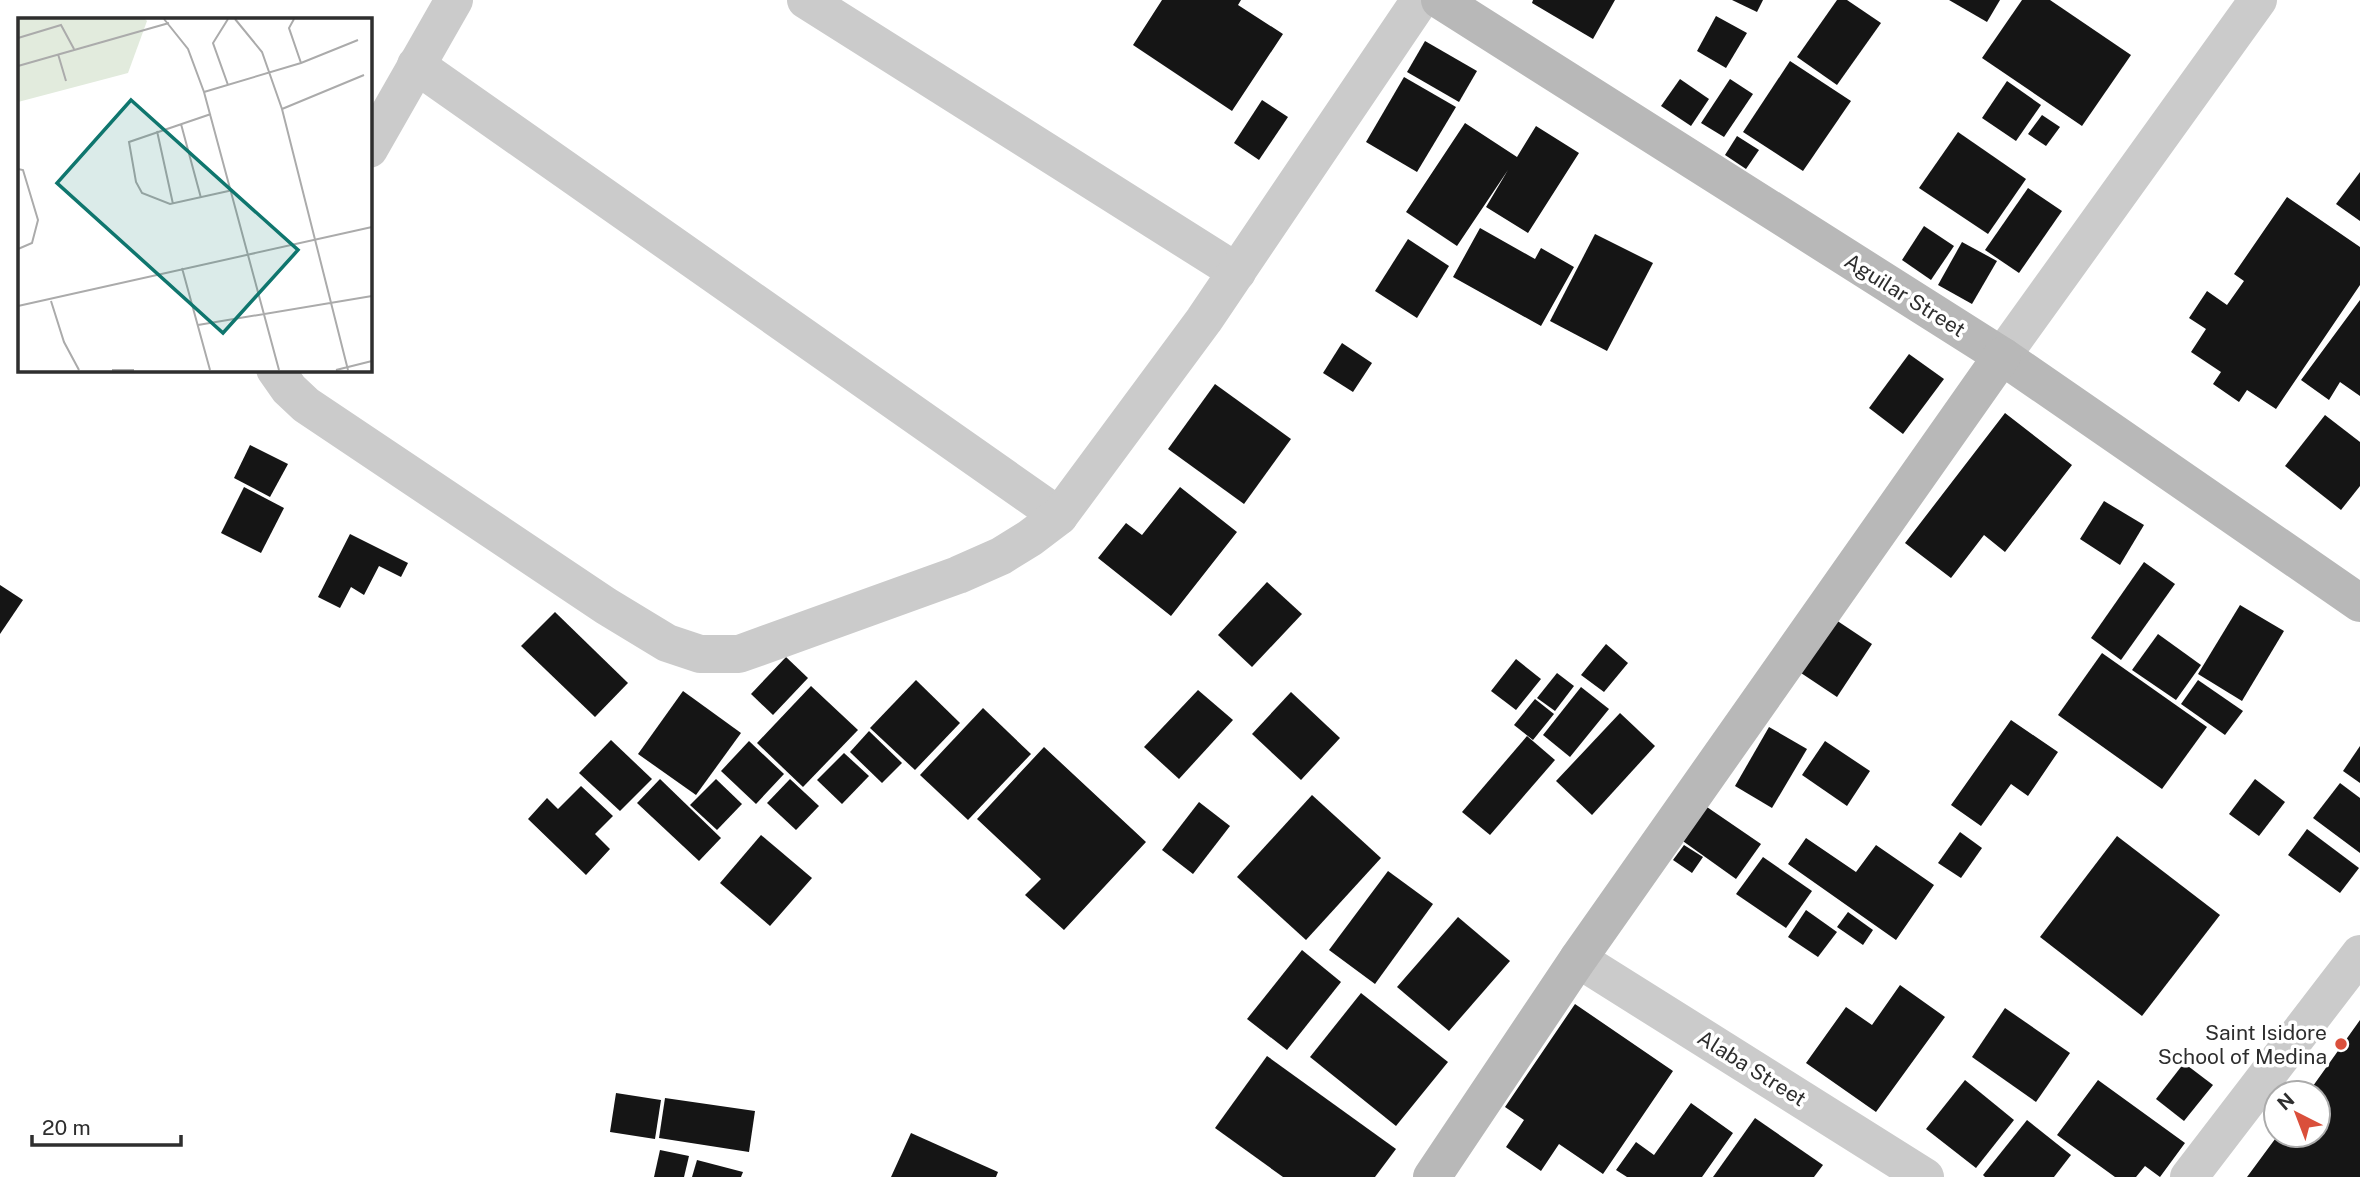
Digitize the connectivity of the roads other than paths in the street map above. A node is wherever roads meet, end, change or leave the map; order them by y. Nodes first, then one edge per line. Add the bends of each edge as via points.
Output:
1 (454, 0) edge
2 (806, 0) edge
3 (1420, 0) edge
4 (1440, 0) edge
5 (2258, 0) edge
6 (416, 65) junction
7 (371, 145) edge
8 (1237, 272) junction
9 (2002, 356) junction
10 (276, 371) edge
11 (1059, 516) junction
12 (2360, 603) edge
13 (2360, 954) edge
14 (1578, 959) junction
15 (1432, 1177) edge
16 (1925, 1177) edge
17 (2189, 1177) edge

1 - 6 street
2 - 8 street
3 - 8 street
4 - 9 main road, Aguilar Street
5 - 9 street
6 - 7 street
6 - 11 street
8 - 11 street
9 - 12 main road, Aguilar Street
9 - 14 main road
10 - 11 street via 289,389 329,421 606,606 667,643 700,654 739,654 958,575 1001,556
13 - 17 street
14 - 15 main road
14 - 16 street, Alaba Street

